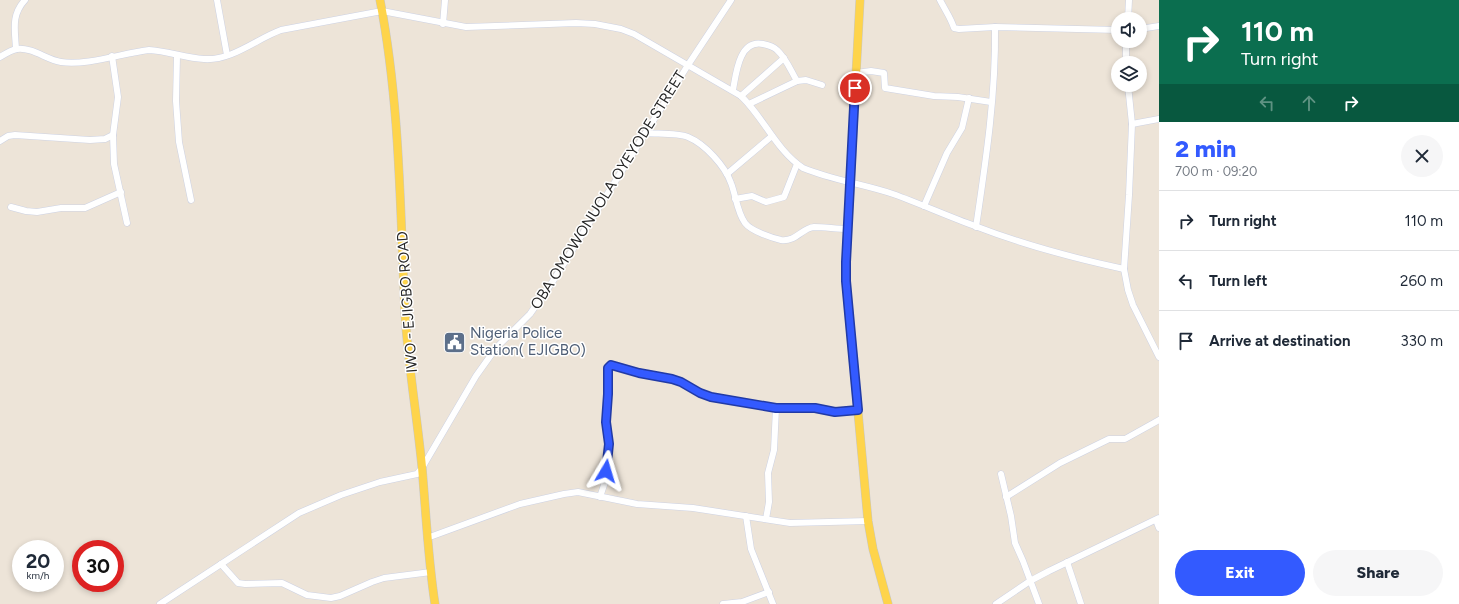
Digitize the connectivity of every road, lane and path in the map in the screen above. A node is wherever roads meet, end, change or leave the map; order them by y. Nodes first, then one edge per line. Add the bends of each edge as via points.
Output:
1 (25, 0) edge
2 (217, 0) edge
3 (380, 0) edge
4 (445, 0) edge
5 (731, 0) edge
6 (860, 0) edge
7 (940, 0) edge
8 (1129, 0) edge
9 (382, 11) junction
10 (1128, 12) edge
11 (443, 24) junction
12 (995, 26) junction
13 (1159, 26) edge
14 (1147, 28) edge
15 (1111, 30) edge
16 (16, 49) junction
17 (227, 55) junction
18 (112, 56) junction
19 (176, 56) junction
20 (0, 57) edge
21 (784, 58) junction
22 (688, 65) junction
23 (856, 73) junction
24 (797, 81) junction
25 (822, 85) dead end
26 (733, 90) junction
27 (1129, 92) edge
28 (741, 96) junction
29 (969, 98) junction
30 (991, 102) junction
31 (750, 104) junction
32 (1159, 119) edge
33 (1132, 124) junction
34 (646, 133) junction
35 (112, 135) junction
36 (772, 136) junction
37 (0, 140) edge
38 (797, 164) junction
39 (727, 174) junction
40 (850, 183) junction
41 (121, 192) junction
42 (735, 199) junction
43 (191, 200) dead end
44 (924, 206) junction
45 (11, 207) dead end
46 (127, 223) dead end
47 (976, 227) junction
48 (848, 229) junction
49 (1124, 269) junction
50 (1159, 357) edge
51 (776, 408) junction
52 (858, 410) junction
53 (1159, 420) edge
54 (422, 468) junction
55 (1001, 474) dead end
56 (600, 497) junction
57 (1006, 497) junction
58 (746, 516) junction
59 (766, 519) junction
60 (1157, 519) edge
61 (868, 521) junction
62 (1159, 528) edge
63 (427, 538) junction
64 (1067, 562) junction
65 (221, 564) junction
66 (431, 572) junction
67 (1030, 581) junction
68 (768, 592) junction
69 (160, 604) edge
70 (435, 604) edge
71 (723, 604) edge
72 (773, 604) edge
73 (888, 604) edge
74 (996, 604) edge
75 (1039, 604) edge
76 (1081, 604) edge

1 - 16 street via 15,16
2 - 17 street
3 - 9 main road, IWO - EJIGBO ROAD
4 - 11 street
5 - 22 street, OBA OMOWONUOLA OYEYODE STREET
6 - 23 main road
7 - 12 street via 954,28
8 - 10 street
9 - 11 street
9 - 17 street via 281,30
9 - 54 main road, IWO - EJIGBO ROAD via 394,91 402,206 406,322
11 - 22 street via 474,28 576,23 610,26 634,34
12 - 15 street
12 - 30 street
13 - 14 street
16 - 18 street via 68,63
16 - 20 street
17 - 19 street via 205,59
18 - 19 street via 159,50
18 - 35 street via 118,97
19 - 43 street via 179,142
21 - 24 street
21 - 26 street via 772,46 752,44 740,58
21 - 28 street
22 - 26 street
22 - 34 street, OBA OMOWONUOLA OYEYODE STREET
23 - 29 street via 884,72 885,88 934,96
23 - 40 main road
24 - 25 street via 806,80
24 - 31 street
26 - 28 street
27 - 33 street
28 - 31 street
29 - 30 street
29 - 44 street via 962,128 947,153
30 - 47 street via 988,144
31 - 36 street
32 - 33 street
33 - 49 street
34 - 39 street via 688,137 703,145
34 - 54 street, OBA OMOWONUOLA OYEYODE STREET via 530,314 496,348 476,376
35 - 37 street via 105,139 90,140 15,135
35 - 41 street via 114,164
36 - 38 street
36 - 39 street
38 - 40 street via 809,171
38 - 42 street via 784,197 766,202 752,196
39 - 42 street
40 - 44 street via 878,189
40 - 48 main road
41 - 45 street via 85,208 37,212
41 - 46 street
42 - 48 street via 745,223 768,236 787,240 814,227
44 - 47 street
47 - 49 street via 1059,254
48 - 52 main road via 846,281
49 - 50 street via 1133,305
51 - 52 street via 815,408 835,412
51 - 56 street via 711,397 676,381 611,365 608,368 606,422 609,444 605,482
51 - 59 street via 774,450 768,473 769,502
52 - 61 main road
53 - 57 street via 1125,439 1109,439 1060,463
54 - 63 main road, IWO - EJIGBO ROAD
54 - 65 street via 416,474 380,482 299,513
55 - 57 street
56 - 58 street via 637,504 693,508
56 - 63 street via 578,492 528,502
57 - 67 street via 1014,543
58 - 59 street
58 - 68 street via 751,549
59 - 61 street via 790,523
60 - 62 street
60 - 64 street
61 - 73 main road
63 - 66 main road, IWO - EJIGBO ROAD
64 - 67 street
64 - 76 street
65 - 66 street via 238,583 282,583 307,595 331,598 384,578
65 - 69 street
66 - 70 main road, IWO - EJIGBO ROAD
67 - 74 street
67 - 75 street
68 - 71 street via 742,602
68 - 72 street

